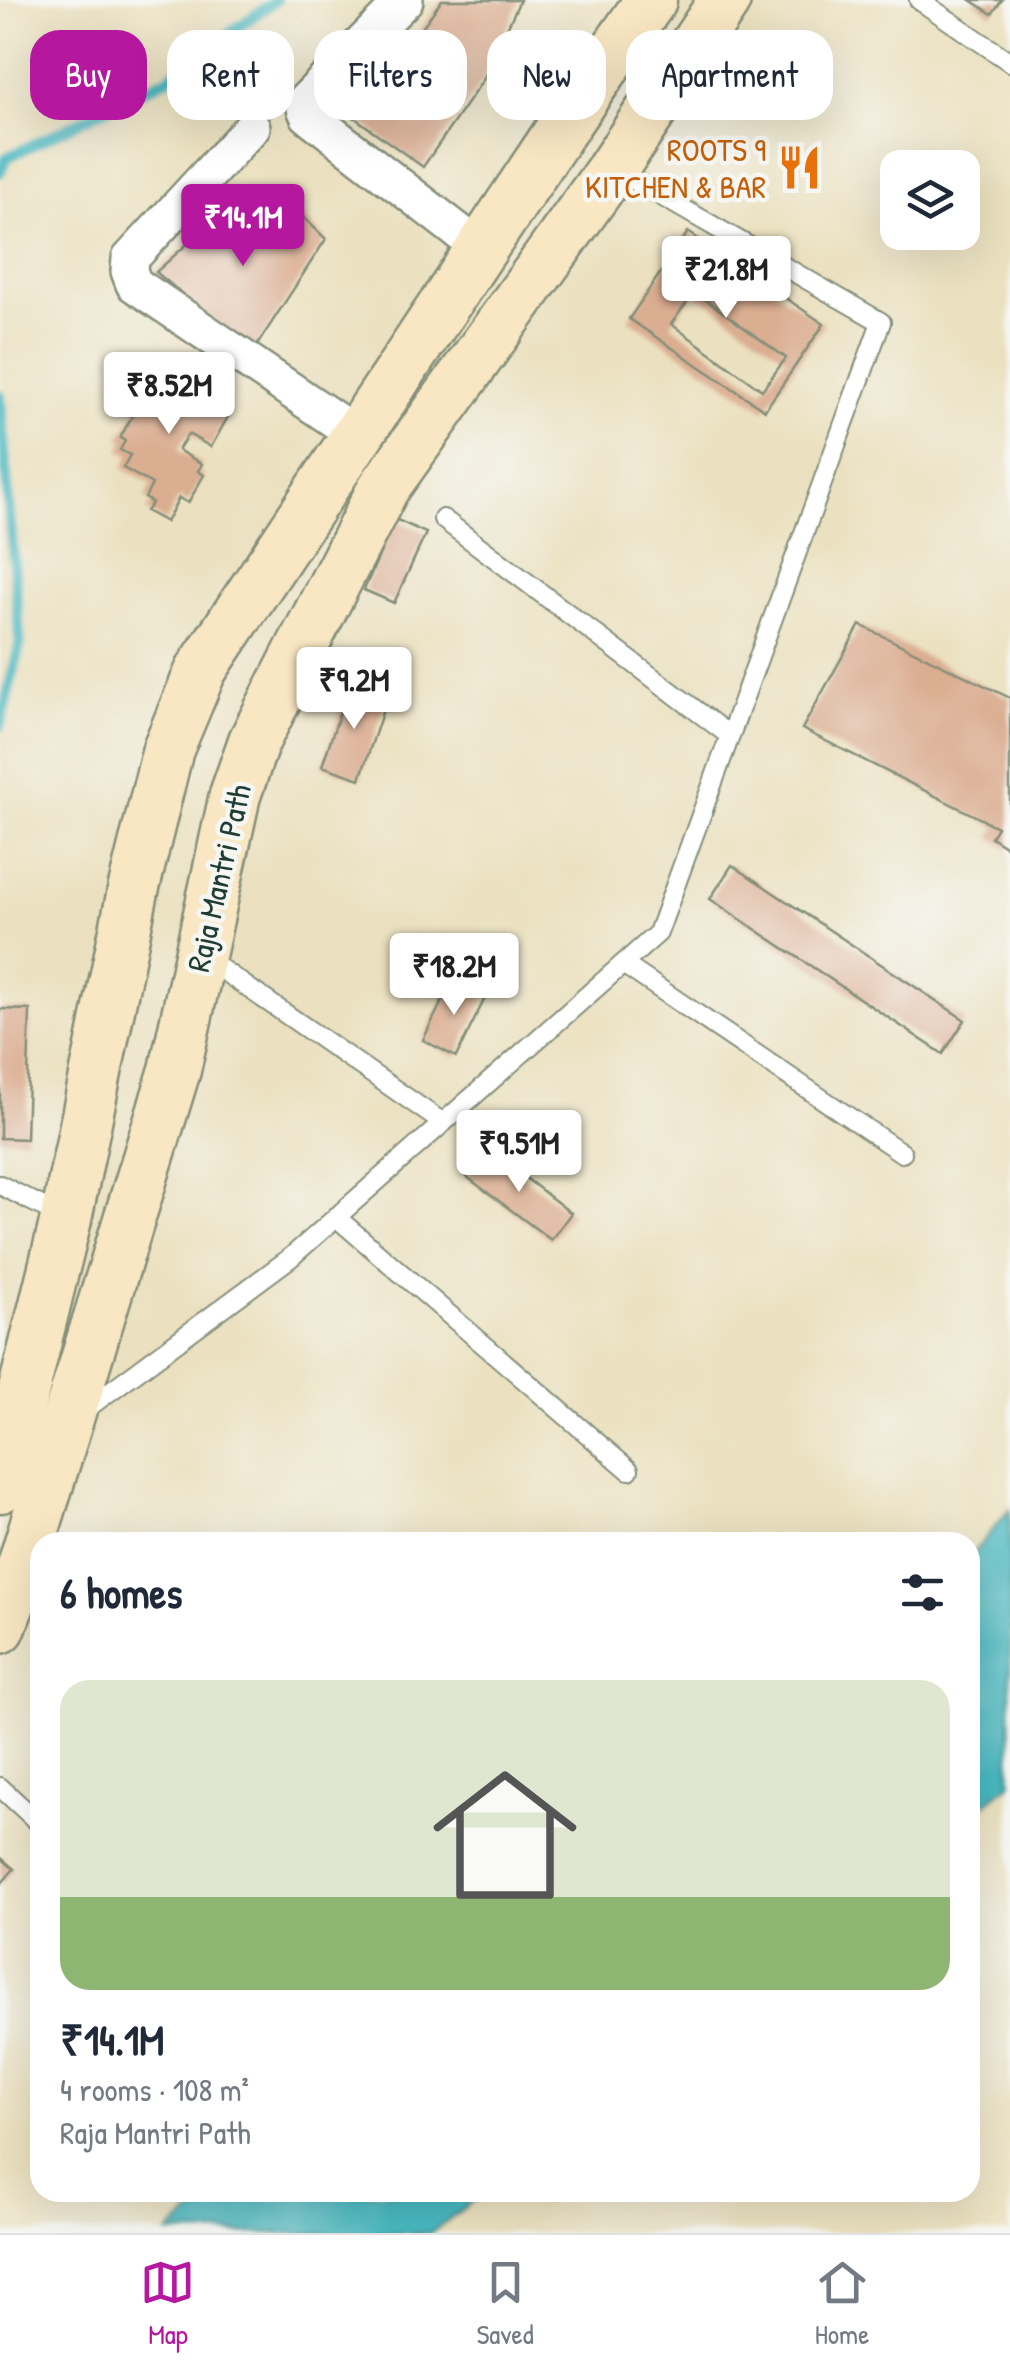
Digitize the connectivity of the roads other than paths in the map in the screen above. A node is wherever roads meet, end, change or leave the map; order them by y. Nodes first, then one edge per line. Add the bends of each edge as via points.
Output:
1 (405, 0) edge
2 (652, 0) edge
3 (725, 0) edge
4 (919, 0) edge
5 (1010, 62) edge
6 (252, 127) dead end
7 (614, 168) junction
8 (481, 250) junction
9 (357, 435) junction
10 (443, 519) dead end
11 (730, 736) junction
12 (200, 955) junction
13 (624, 964) junction
14 (443, 1124) junction
15 (902, 1153) dead end
16 (0, 1186) edge
17 (336, 1218) junction
18 (66, 1219) junction
19 (66, 1423) junction
20 (629, 1470) dead end
21 (0, 1487) edge
22 (45, 1532) edge
23 (30, 1562) edge
24 (2, 1615) edge
25 (0, 1787) edge
26 (30, 1815) edge

1 - 8 street via 304,108
2 - 8 main road
3 - 7 main road, Raja Mantri Path
4 - 5 lane
6 - 9 street via 130,259 128,270 134,284
7 - 11 lane via 882,322
7 - 12 main road, Raja Mantri Path via 383,489 254,741
8 - 9 main road
9 - 18 main road via 200,670 168,749
10 - 11 lane
11 - 13 lane via 658,933
12 - 14 lane
12 - 19 main road, Raja Mantri Path via 175,1070
13 - 14 lane
13 - 15 lane
14 - 17 lane
16 - 18 lane
17 - 19 lane
17 - 20 lane
18 - 21 main road
19 - 22 main road, Raja Mantri Path
23 - 24 main road, Raja Mantri Path
25 - 26 lane

